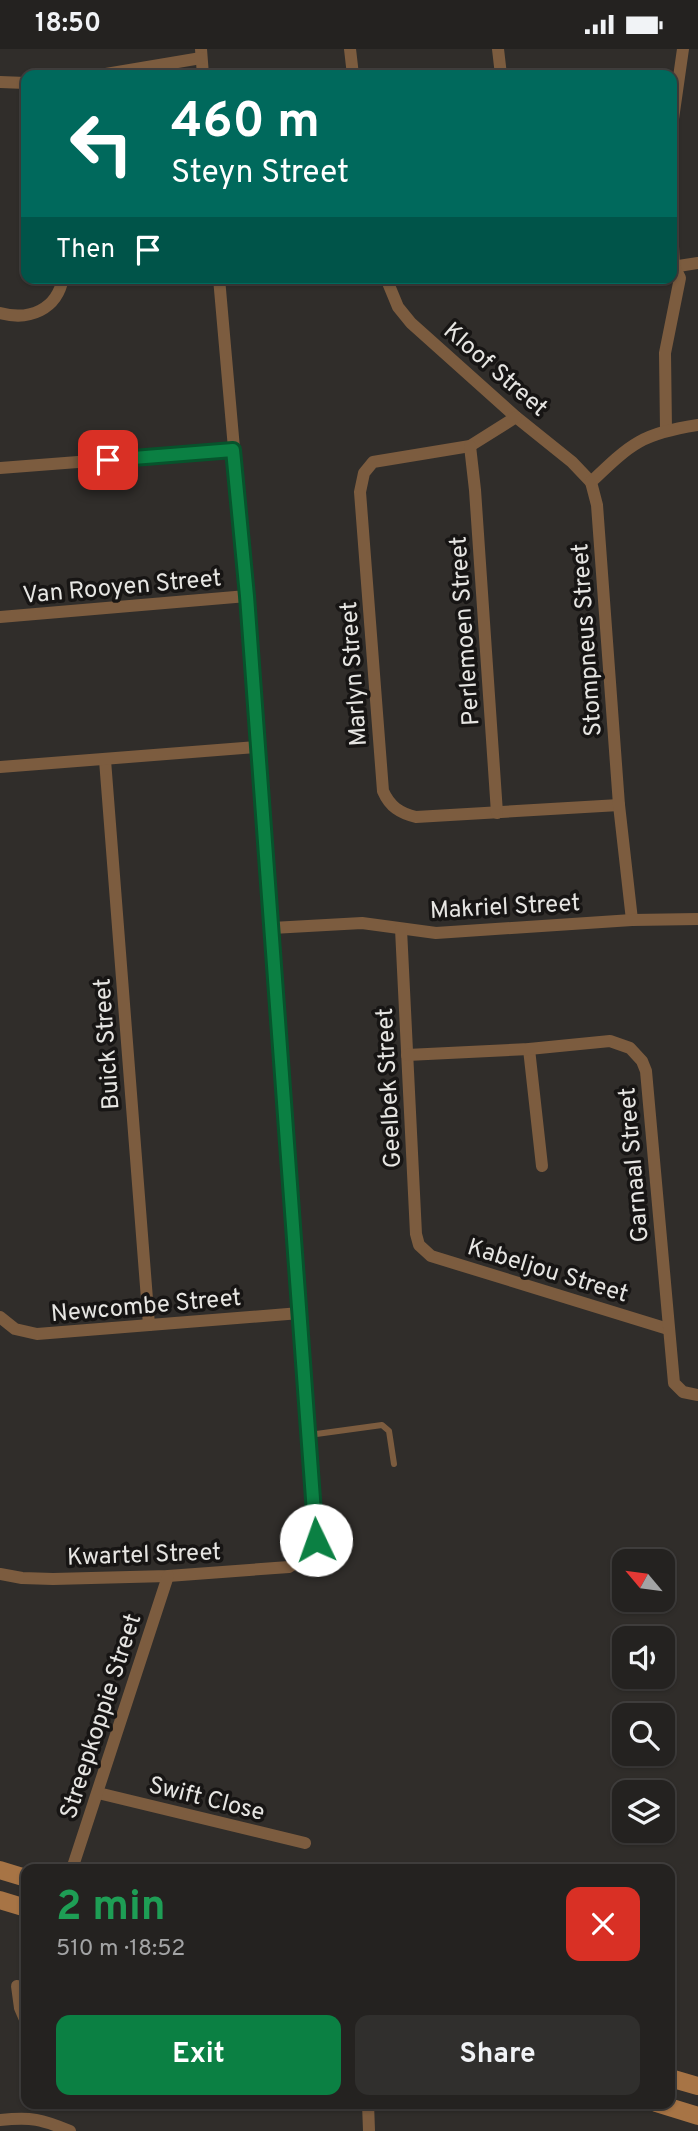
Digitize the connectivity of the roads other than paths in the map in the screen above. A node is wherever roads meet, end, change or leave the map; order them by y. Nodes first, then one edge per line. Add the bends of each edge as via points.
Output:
1 (350, 49) edge
2 (498, 49) edge
3 (684, 49) edge
4 (201, 54) edge
5 (124, 70) edge
6 (352, 70) edge
7 (500, 70) edge
8 (0, 82) edge
9 (21, 83) edge
10 (677, 94) edge
11 (698, 263) edge
12 (677, 266) edge
13 (677, 273) edge
14 (61, 284) edge
15 (219, 284) edge
16 (388, 284) edge
17 (0, 313) edge
18 (516, 417) junction
19 (698, 425) edge
20 (666, 430) junction
21 (470, 446) junction
22 (233, 450) junction
23 (0, 468) edge
24 (591, 482) junction
25 (247, 596) junction
26 (0, 617) edge
27 (257, 747) junction
28 (105, 760) junction
29 (0, 767) edge
30 (619, 805) junction
31 (497, 813) junction
32 (698, 919) edge
33 (632, 920) junction
34 (272, 928) junction
35 (401, 929) junction
36 (529, 1049) junction
37 (407, 1055) junction
38 (542, 1166) dead end
39 (419, 1245) joint
40 (300, 1313) junction
41 (0, 1317) edge
42 (149, 1325) junction
43 (668, 1329) junction
44 (698, 1395) edge
45 (309, 1435) junction
46 (394, 1464) dead end
47 (0, 1575) edge
48 (168, 1576) junction
49 (98, 1793) junction
50 (306, 1843) dead end
51 (74, 1864) edge
52 (0, 1870) edge
53 (21, 1876) edge
54 (0, 1900) edge
55 (21, 1906) edge
56 (16, 1986) dead end
57 (21, 2010) edge
58 (675, 2079) edge
59 (698, 2086) edge
60 (368, 2109) edge
61 (675, 2109) edge
62 (698, 2116) edge
63 (0, 2120) edge
64 (70, 2131) edge
65 (369, 2131) edge

1 - 6 street
2 - 7 street
3 - 10 street
4 - 5 street
8 - 9 street
11 - 12 street
13 - 20 street via 680,278 665,353
14 - 17 street via 57,296 41,311 22,317
15 - 22 street
16 - 18 street, Kloof Street via 411,323
18 - 21 street, Marlyn Street
18 - 24 street, Kloof Street
19 - 20 street
20 - 24 street via 641,439
21 - 31 street, Perlemoen Street
21 - 31 street, Marlyn Street via 373,462 360,492 383,791 396,809 416,817
22 - 23 street
22 - 25 street
24 - 30 street, Stompneus Street via 597,505
25 - 26 street, Van Rooyen Street
25 - 27 street
27 - 28 street
27 - 34 street
28 - 29 street
28 - 42 street, Buick Street
30 - 31 street, Marlyn Street
30 - 33 street, Stompneus Street
32 - 33 street, Makriel Street
33 - 35 street, Makriel Street via 460,933
34 - 35 street, Makriel Street via 348,923
34 - 40 street
35 - 37 street, Geelbek Street
36 - 37 street, Garnaal Street
36 - 38 street
36 - 43 street, Garnaal Street via 610,1041 631,1048 642,1061
37 - 39 street, Geelbek Street
39 - 43 street, Kabeljou Street via 431,1256
40 - 42 street, Newcombe Street
40 - 45 street
41 - 42 street, Newcombe Street via 15,1329 37,1335
43 - 44 street, Garnaal Street via 674,1384 683,1392
45 - 46 lane via 382,1425 389,1431
45 - 48 street, Kwartel Street via 316,1540 307,1555 289,1567
47 - 48 street, Kwartel Street via 53,1579
48 - 49 street, Streepkoppie Street
49 - 50 street, Swift Close
49 - 51 street, Streepkoppie Street
52 - 53 street
54 - 55 street
56 - 57 street
58 - 59 street
60 - 65 street
61 - 62 street
63 - 64 street via 42,2120

